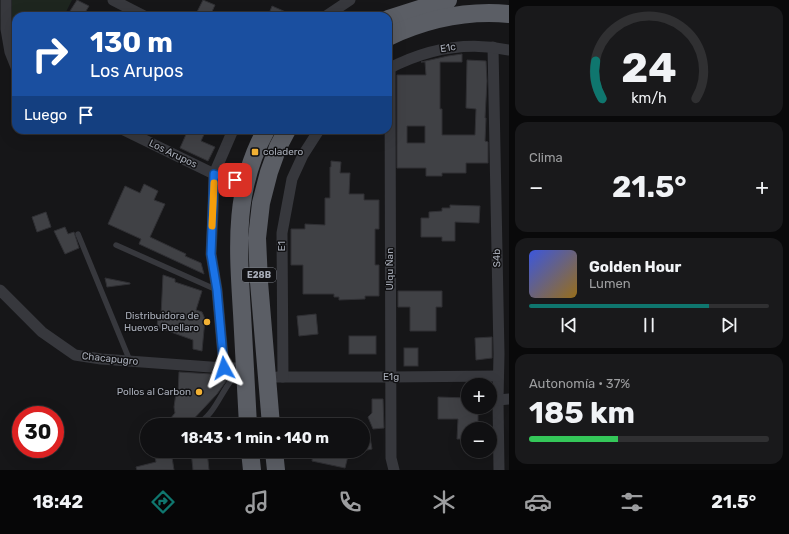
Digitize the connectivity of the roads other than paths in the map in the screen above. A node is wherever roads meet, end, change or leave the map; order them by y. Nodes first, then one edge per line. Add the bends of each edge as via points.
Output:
1 (6, 0) edge
2 (113, 0) edge
3 (350, 0) edge
4 (448, 0) edge
5 (136, 12) edge
6 (332, 12) edge
7 (509, 14) edge
8 (392, 18) edge
9 (392, 35) edge
10 (493, 47) junction
11 (509, 50) edge
12 (12, 57) edge
13 (392, 67) edge
14 (132, 134) edge
15 (231, 134) edge
16 (264, 134) edge
17 (285, 134) edge
18 (316, 134) edge
19 (389, 134) edge
20 (214, 174) junction
21 (245, 183) junction
22 (78, 234) dead end
23 (116, 245) dead end
24 (0, 290) edge
25 (217, 290) junction
26 (130, 361) junction
27 (224, 368) junction
28 (245, 368) junction
29 (498, 376) junction
30 (275, 377) junction
31 (390, 377) junction
32 (504, 400) edge
33 (206, 418) edge
34 (248, 418) edge
35 (272, 418) edge
36 (251, 458) edge
37 (275, 458) edge
38 (252, 470) edge
39 (276, 470) edge
40 (394, 470) edge
41 (499, 470) edge

1 - 12 street via 6,29
2 - 5 street
3 - 6 street
4 - 8 highway
7 - 9 highway via 474,13 442,18
10 - 11 street, E1c
10 - 13 street, E1c via 453,47 408,59
10 - 29 street, S4b via 500,354
14 - 20 street, Los Arupos
15 - 20 street
16 - 21 highway, E28B
17 - 30 highway, E28B via 269,172 261,203 257,238
18 - 30 street, E1 via 292,179 282,233 282,369
19 - 31 street, Ulqu Ñan
20 - 21 street, Los Arupos
20 - 25 street via 211,254
21 - 28 highway, E28B via 238,251
22 - 26 lane
23 - 25 lane
24 - 26 street, Chacapugro via 42,332 75,355
25 - 27 street
26 - 27 street, Chacapugro
27 - 28 street, Chacapugro
28 - 33 lane via 231,382
28 - 34 highway, E28B
29 - 31 street, E1g
29 - 32 street, S4b
30 - 31 street, E1g
30 - 35 highway, E28B
31 - 40 street, Ulqu Ñan via 391,458
32 - 41 street, S4b
36 - 38 highway
37 - 39 highway

